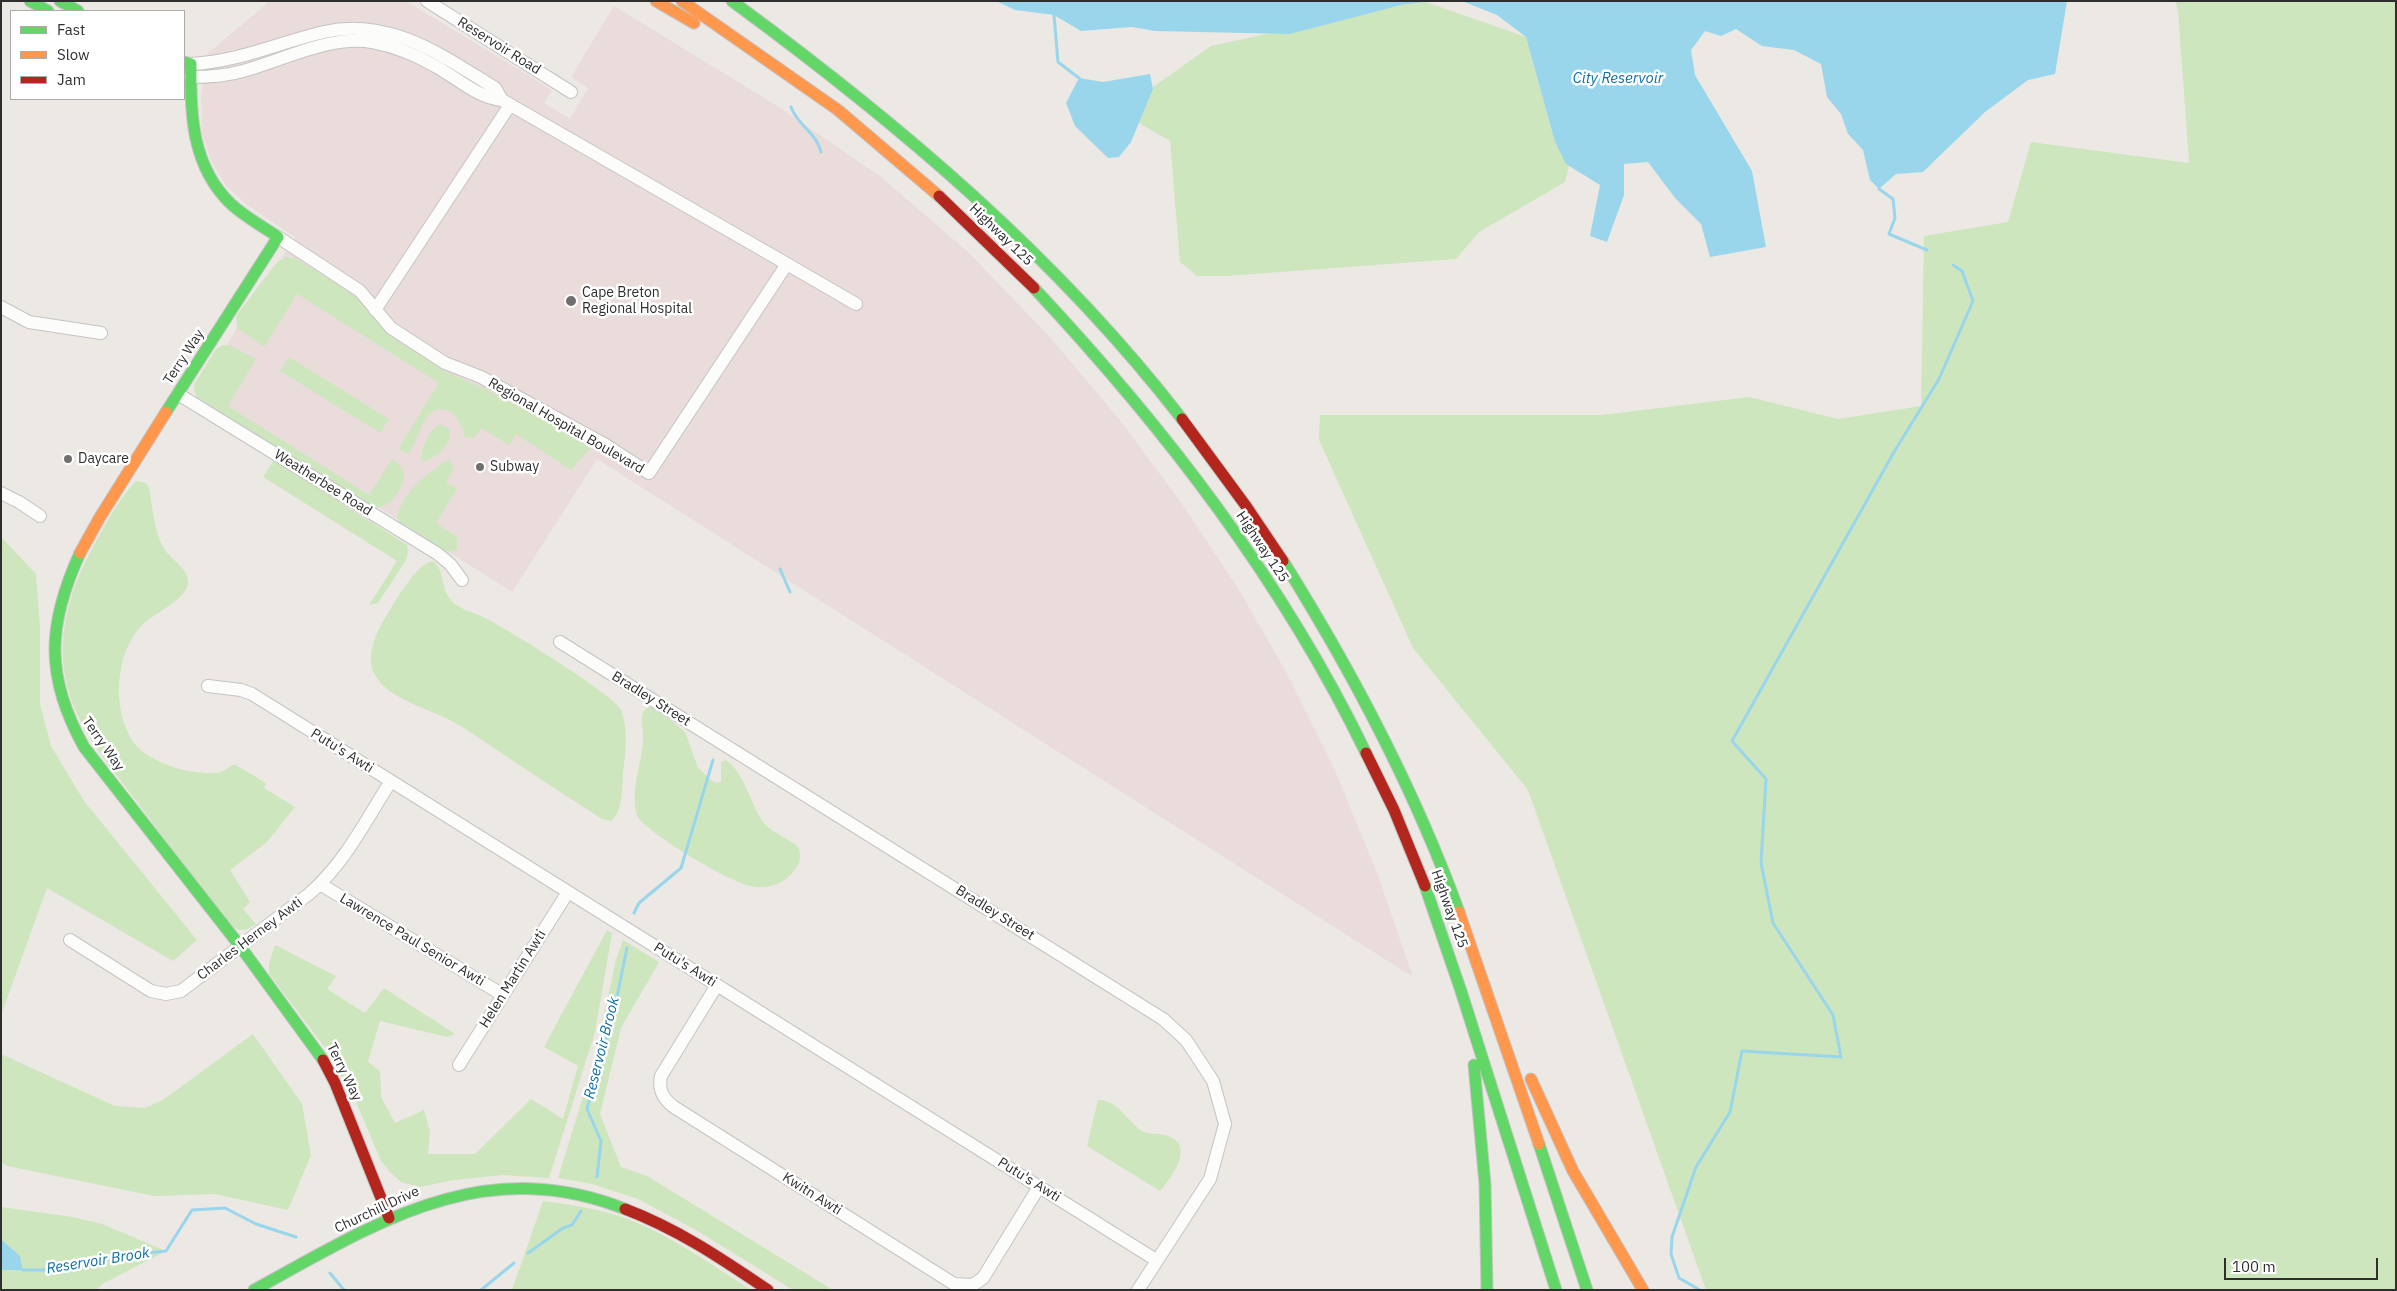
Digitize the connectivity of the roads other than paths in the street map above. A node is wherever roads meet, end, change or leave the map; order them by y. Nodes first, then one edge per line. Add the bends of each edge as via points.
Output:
1 (30, 1) edge
2 (60, 1) edge
3 (427, 1) edge
4 (656, 1) edge
5 (682, 1) edge
6 (732, 1) edge
7 (46, 10) edge
8 (76, 10) edge
9 (187, 70) edge
10 (800, 83) junction
11 (571, 92) dead end
12 (506, 102) junction
13 (278, 237) junction
14 (787, 264) junction
15 (856, 304) dead end
16 (1, 307) edge
17 (375, 310) junction
18 (101, 333) dead end
19 (178, 394) junction
20 (1, 493) edge
21 (40, 516) dead end
22 (462, 580) dead end
23 (560, 642) dead end
24 (208, 686) dead end
25 (391, 781) junction
26 (320, 884) junction
27 (568, 892) junction
28 (70, 940) dead end
29 (240, 946) junction
30 (1449, 952) junction
31 (1473, 952) junction
32 (717, 985) junction
33 (503, 995) junction
34 (459, 1065) dead end
35 (1039, 1187) junction
36 (389, 1218) junction
37 (1156, 1260) junction
38 (254, 1290) edge
39 (768, 1290) edge
40 (1138, 1290) edge
41 (1487, 1290) edge
42 (1556, 1290) edge
43 (1587, 1290) edge
44 (1643, 1290) edge

1 - 7 main road
2 - 8 main road
3 - 11 street, Reservoir Road
4 - 10 main road
5 - 10 main road, Highway 125
6 - 31 main road, Highway 125 via 866,103 996,217 1045,263 1118,341 1183,419 1268,537 1342,656 1412,795
9 - 12 street via 222,75 242,72 340,42 371,42 403,50 488,99
9 - 13 main road via 193,132 204,169 230,203
10 - 30 main road, Highway 125 via 910,170 1060,315 1147,414 1210,497 1285,608 1353,724 1396,816
12 - 14 street
12 - 17 street
13 - 17 street, Regional Hospital Boulevard via 355,288
13 - 19 main road, Terry Way
14 - 15 street
14 - 17 street, Regional Hospital Boulevard via 649,473 604,444 481,377 445,363 391,328
16 - 18 street via 29,322
19 - 22 street, Weatherbee Road via 438,554
19 - 29 main road, Terry Way via 77,556 65,584 57,618 55,674 62,706 77,736
20 - 21 street
23 - 37 street, Bradley Street via 1163,1019 1186,1040 1213,1081 1225,1124 1210,1178
24 - 25 street, Putu's Awti via 252,694
25 - 26 street, Charles Herney Awti via 341,861
25 - 27 street, Putu's Awti
26 - 29 street, Charles Herney Awti
26 - 33 street, Lawrence Paul Senior Awti
27 - 32 street, Putu's Awti
27 - 33 street, Helen Martin Awti
28 - 29 street, Charles Herney Awti via 151,991 166,994 186,988
29 - 36 main road, Terry Way via 328,1068
30 - 41 main road via 1474,1068 1479,1108 1485,1184
30 - 42 main road, Highway 125
31 - 43 main road, Highway 125
31 - 44 main road via 1573,1171
32 - 35 street, Putu's Awti
32 - 35 street, Kwitn Awti via 661,1076 664,1098 946,1279 967,1286 984,1278
33 - 34 street, Helen Martin Awti
35 - 37 street, Putu's Awti
36 - 38 main road, Churchill Drive
36 - 39 main road, Churchill Drive via 430,1202 475,1190 518,1187 576,1193 609,1201 655,1220
37 - 40 street, Bradley Street

